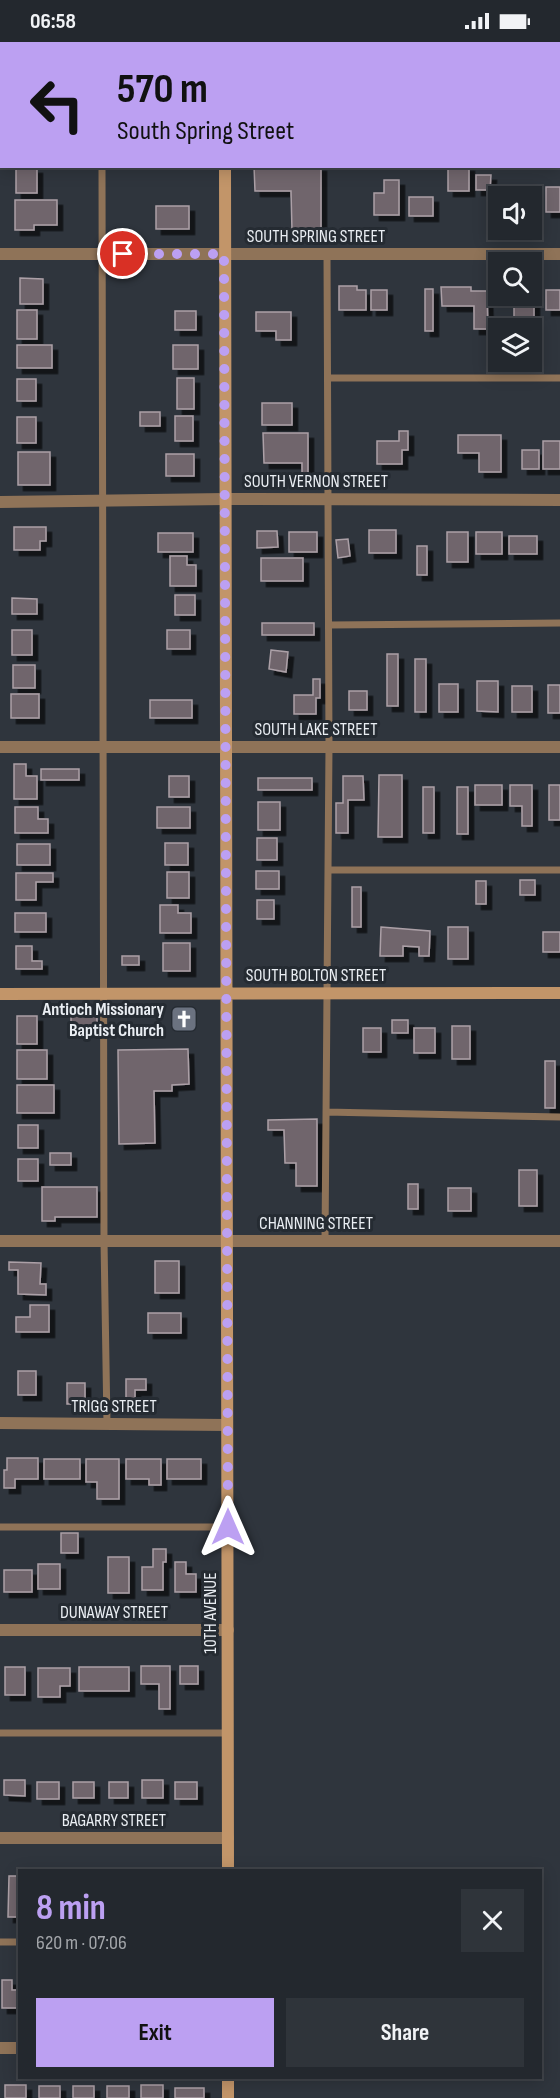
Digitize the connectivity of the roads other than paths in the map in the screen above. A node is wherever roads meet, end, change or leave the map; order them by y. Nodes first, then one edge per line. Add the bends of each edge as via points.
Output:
1 (102, 168) edge
2 (225, 168) edge
3 (0, 254) edge
4 (103, 254) junction
5 (224, 254) junction
6 (327, 254) junction
7 (560, 254) edge
8 (328, 378) junction
9 (560, 378) edge
10 (225, 499) junction
11 (329, 499) junction
12 (103, 500) junction
13 (560, 500) edge
14 (0, 502) edge
15 (560, 623) edge
16 (329, 625) junction
17 (0, 747) edge
18 (102, 747) junction
19 (226, 747) junction
20 (329, 747) junction
21 (560, 747) edge
22 (328, 870) junction
23 (560, 870) edge
24 (226, 993) junction
25 (327, 993) junction
26 (560, 993) edge
27 (0, 994) edge
28 (104, 994) junction
29 (326, 1112) junction
30 (560, 1117) edge
31 (0, 1241) edge
32 (104, 1241) junction
33 (227, 1241) junction
34 (325, 1241) junction
35 (560, 1241) edge
36 (0, 1423) edge
37 (107, 1424) junction
38 (227, 1425) junction
39 (0, 1527) edge
40 (228, 1527) junction
41 (0, 1630) edge
42 (228, 1630) junction
43 (0, 1733) edge
44 (228, 1733) junction
45 (0, 1838) edge
46 (228, 1838) junction
47 (228, 1869) edge
48 (0, 1942) edge
49 (18, 1942) edge
50 (0, 2048) edge
51 (18, 2048) edge
52 (228, 2079) edge
53 (228, 2098) edge

1 - 4 lane
2 - 5 main road, 10TH AVENUE
3 - 4 street, SOUTH SPRING STREET
4 - 5 street, SOUTH SPRING STREET
4 - 12 lane
5 - 6 street, SOUTH SPRING STREET
5 - 10 main road, 10TH AVENUE
6 - 7 street, SOUTH SPRING STREET
6 - 8 lane
8 - 9 lane
8 - 11 lane
10 - 11 street, SOUTH VERNON STREET
10 - 12 street, SOUTH VERNON STREET
10 - 19 main road, 10TH AVENUE
11 - 13 street, SOUTH VERNON STREET
11 - 16 lane
12 - 14 street, SOUTH VERNON STREET
12 - 18 lane
15 - 16 lane
16 - 20 lane
17 - 18 street, SOUTH LAKE STREET
18 - 19 street, SOUTH LAKE STREET
18 - 28 lane
19 - 20 street, SOUTH LAKE STREET
19 - 24 main road, 10TH AVENUE
20 - 21 street, SOUTH LAKE STREET
20 - 22 lane
22 - 23 lane
22 - 25 lane
24 - 25 main road, SOUTH BOLTON STREET
24 - 28 main road, SOUTH BOLTON STREET
24 - 33 main road, 10TH AVENUE
25 - 26 main road, SOUTH BOLTON STREET
25 - 29 lane
27 - 28 main road, SOUTH BOLTON STREET
28 - 32 lane
29 - 30 lane
29 - 34 lane
31 - 32 street, CHANNING STREET
32 - 33 street, CHANNING STREET
32 - 37 lane
33 - 34 street, CHANNING STREET
33 - 38 main road, 10TH AVENUE
34 - 35 street, CHANNING STREET
36 - 37 street, TRIGG STREET
37 - 38 street, TRIGG STREET
38 - 40 main road, 10TH AVENUE
39 - 40 lane
40 - 42 main road, 10TH AVENUE
41 - 42 street, DUNAWAY STREET
42 - 44 main road, 10TH AVENUE
43 - 44 lane
44 - 46 main road, 10TH AVENUE
45 - 46 street, BAGARRY STREET
46 - 47 main road, 10TH AVENUE
48 - 49 lane
50 - 51 street
52 - 53 main road

